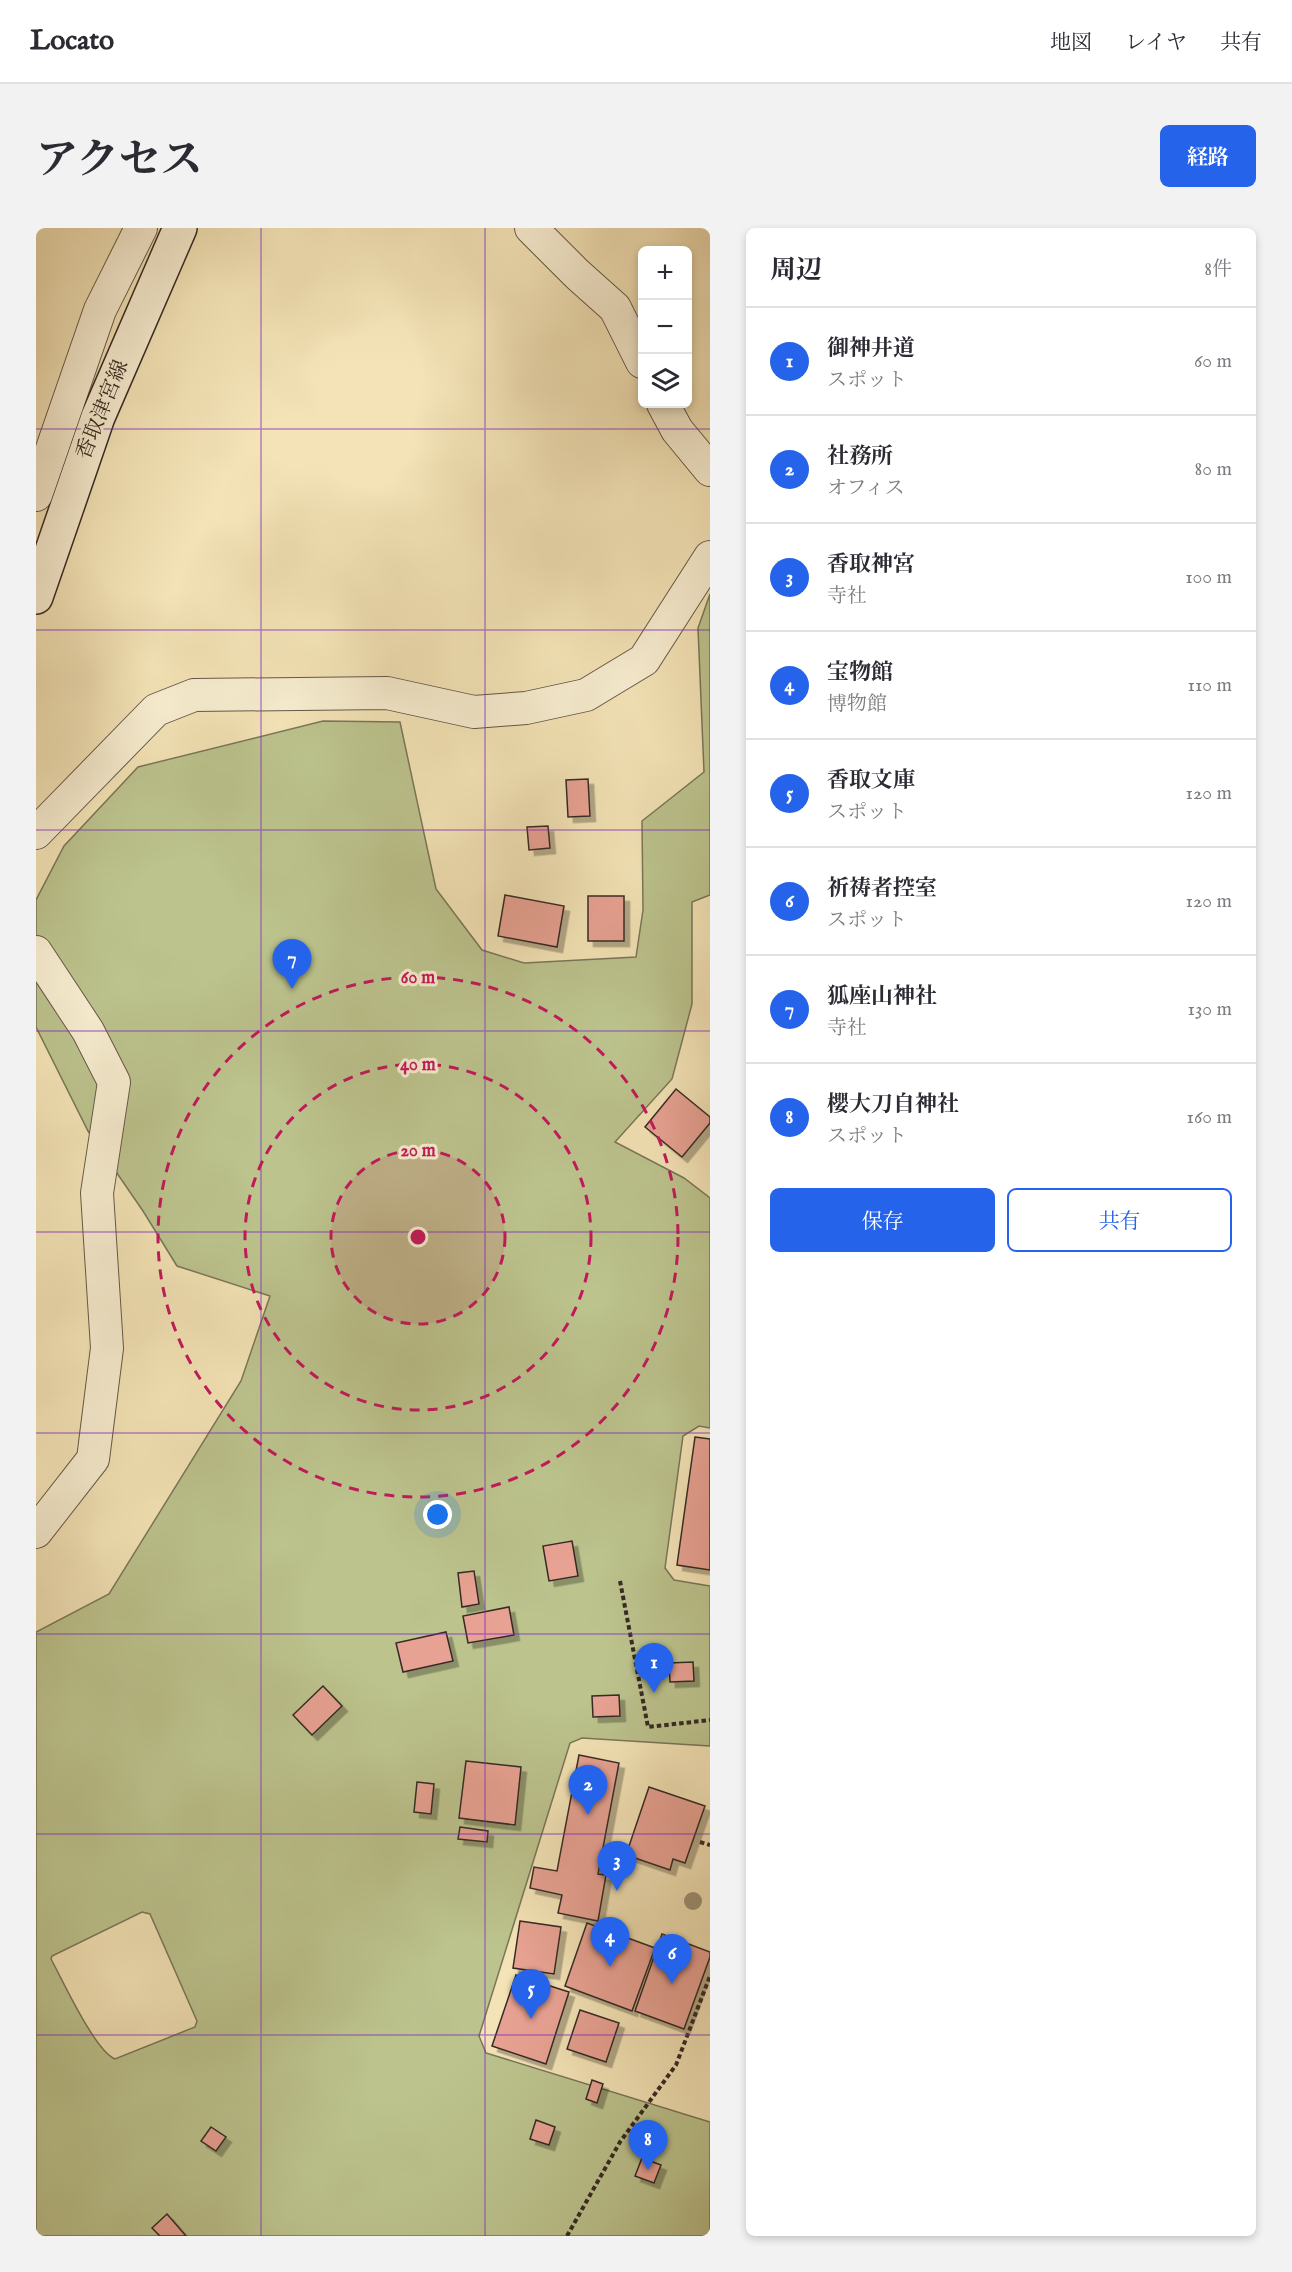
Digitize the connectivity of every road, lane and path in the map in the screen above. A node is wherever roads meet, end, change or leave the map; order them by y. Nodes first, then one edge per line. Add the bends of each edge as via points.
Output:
1 (141, 228) edge
2 (180, 228) edge
3 (531, 228) edge
4 (638, 354) edge
5 (665, 408) edge
6 (710, 470) edge
7 (36, 495) edge
8 (710, 557) edge
9 (36, 597) edge
10 (36, 833) edge
11 (36, 952) edge
12 (36, 1532) edge
13 (620, 1581) dead end
14 (710, 1720) edge
15 (700, 1842) dead end
16 (710, 1845) edge
17 (710, 1976) edge
18 (567, 2236) edge

1 - 7 street via 100,310
2 - 9 main road, 香取津宮線 via 98,417
3 - 4 street via 615,308
5 - 6 street via 677,430
8 - 10 street via 644,660 586,695 526,708 474,712 387,693 194,695 156,710
11 - 12 street via 88,1030 114,1082 97,1193 107,1348 93,1459
13 - 14 path via 648,1727
15 - 16 path
17 - 18 path via 676,2065 620,2142

